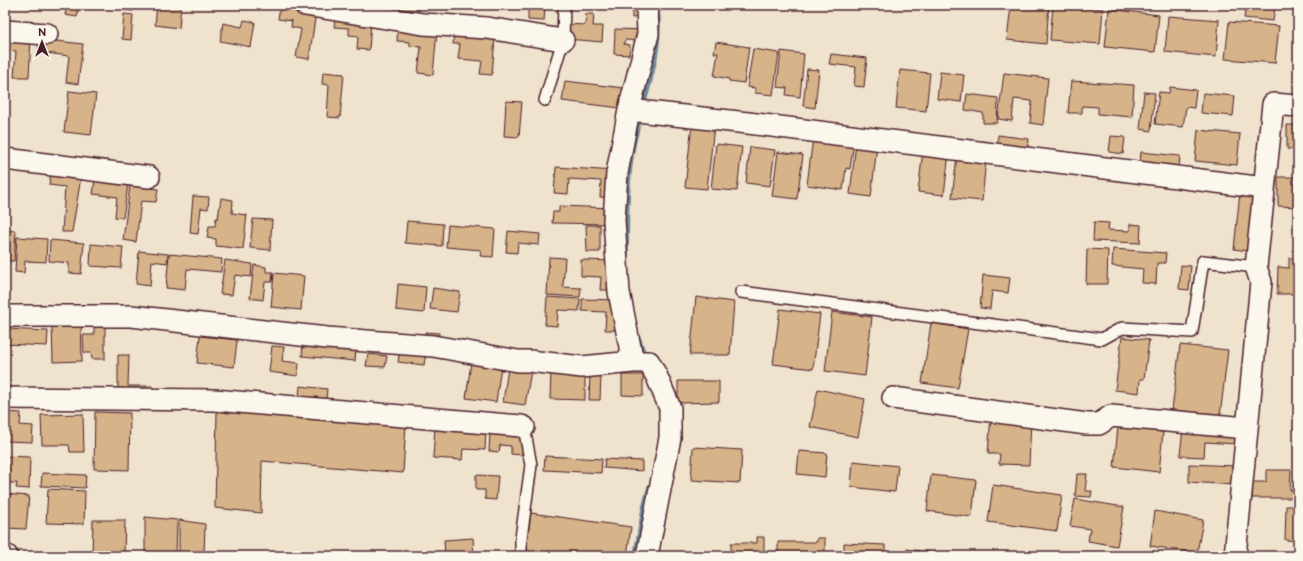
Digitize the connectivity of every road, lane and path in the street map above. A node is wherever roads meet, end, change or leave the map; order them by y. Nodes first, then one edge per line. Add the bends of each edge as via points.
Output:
1 (305, 5) edge
2 (564, 5) edge
3 (647, 5) edge
4 (5, 31) edge
5 (47, 34) dead end
6 (563, 40) junction
7 (545, 100) dead end
8 (1298, 106) edge
9 (629, 110) junction
10 (5, 159) edge
11 (149, 177) dead end
12 (1264, 188) junction
13 (1256, 267) junction
14 (741, 292) dead end
15 (5, 316) edge
16 (633, 362) junction
17 (5, 398) edge
18 (893, 398) dead end
19 (524, 427) joint
20 (1246, 428) junction
21 (521, 556) edge
22 (647, 556) edge
23 (1235, 556) edge

1 - 6 street via 422,24 487,28
2 - 6 lane
3 - 9 street via 648,34
4 - 5 street
6 - 7 lane
8 - 12 street via 1274,104
9 - 12 street
9 - 16 street via 617,173 614,220 619,292
10 - 11 street
12 - 13 street
13 - 14 lane via 1203,261 1192,332 1122,328 1102,339
13 - 20 street via 1261,282
15 - 16 street via 131,316 319,337 433,346 518,361 582,367
16 - 22 street via 649,362 670,408 670,438
17 - 19 street via 214,400
18 - 20 street via 1087,424 1099,424 1111,416
19 - 21 lane via 531,465
20 - 23 street

